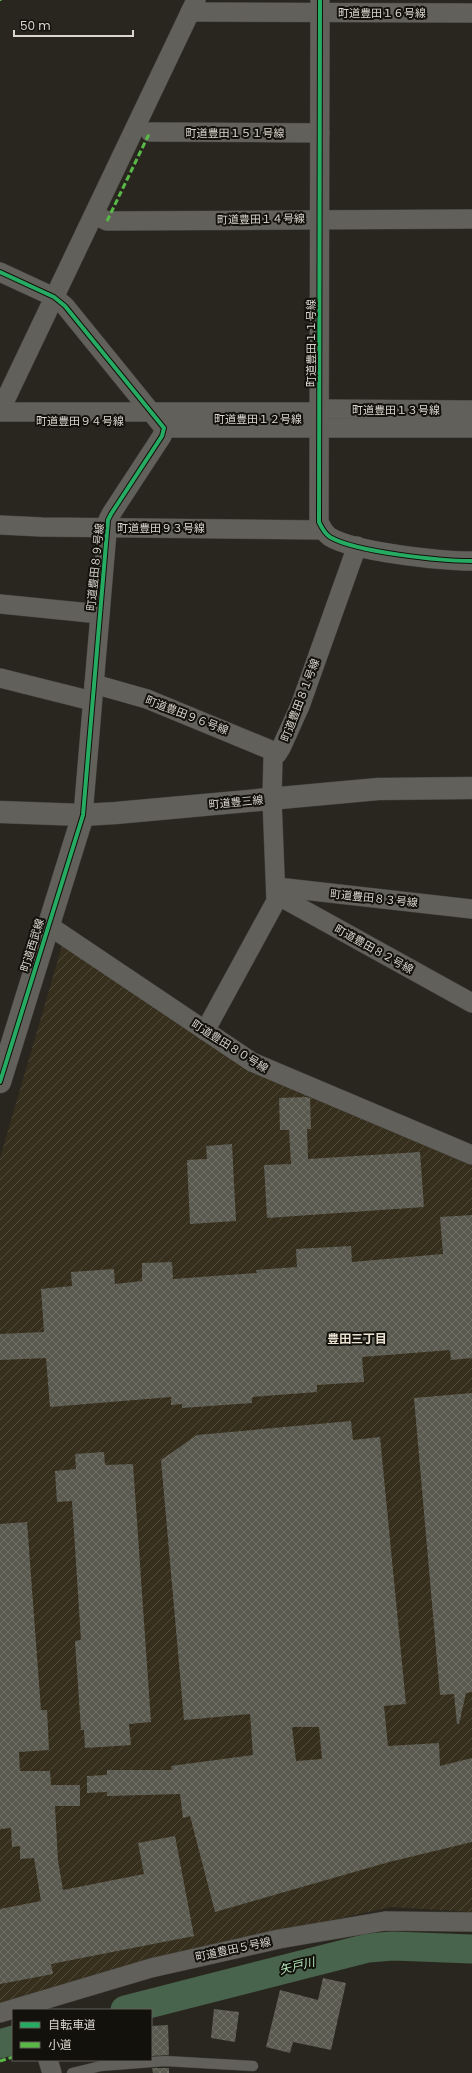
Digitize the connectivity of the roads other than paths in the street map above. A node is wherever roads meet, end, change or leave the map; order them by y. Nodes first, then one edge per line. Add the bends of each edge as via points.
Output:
1 (320, 6) edge
2 (194, 8) edge
3 (472, 13) edge
4 (150, 132) dead end
5 (320, 133) junction
6 (97, 216) junction
7 (320, 218) junction
8 (472, 219) edge
9 (0, 272) edge
10 (56, 299) junction
11 (472, 410) edge
12 (2, 415) edge
13 (320, 416) junction
14 (157, 421) junction
15 (472, 428) edge
16 (0, 524) edge
17 (107, 528) junction
18 (322, 530) junction
19 (357, 546) junction
20 (472, 561) edge
21 (0, 604) edge
22 (100, 614) junction
23 (0, 678) edge
24 (93, 693) junction
25 (278, 752) junction
26 (472, 788) edge
27 (272, 799) junction
28 (0, 812) edge
29 (83, 815) junction
30 (277, 891) junction
31 (472, 909) edge
32 (48, 925) junction
33 (472, 1003) edge
34 (205, 1031) junction
35 (0, 1082) edge
36 (472, 1155) edge
37 (472, 1922) edge
38 (12, 2009) edge
39 (13, 2009) edge
40 (0, 2013) edge
41 (48, 2061) edge
42 (253, 2066) dead end
43 (52, 2073) edge
44 (72, 2073) edge

1 - 2 street, 町道豊田１６号線
1 - 3 street, 町道豊田１６号線
1 - 5 street, 町道豊田１１号線
2 - 6 street
4 - 5 street, 町道豊田１５１号線
5 - 7 street, 町道豊田１１号線
6 - 7 street, 町道豊田１４号線 via 107,221
6 - 10 street
7 - 8 street, 町道豊田１４号線
7 - 13 street, 町道豊田１１号線
9 - 10 street
10 - 12 street
10 - 14 street via 66,306
11 - 13 street, 町道豊田１３号線
12 - 14 street, 町道豊田９４号線
13 - 14 street, 町道豊田１２号線
13 - 15 street, 町道豊田１２号線
13 - 18 street, 町道豊田１１号線 via 319,522
14 - 17 street, 町道豊田８９号線 via 162,436 111,514
16 - 17 street, 町道豊田９３号線
17 - 18 street, 町道豊田９３号線
17 - 22 street, 町道豊田８９号線
18 - 19 street via 330,537
19 - 20 street
19 - 25 street, 町道豊田８１号線 via 300,706
21 - 22 street
22 - 24 street, 町道豊田８９号線
23 - 24 street, 町道豊田９６号線
24 - 25 street, 町道豊田９６号線 via 146,699
24 - 29 street, 町道豊田８９号線
25 - 27 street, 町道豊田８１号線 via 274,759
26 - 27 street, 町道豊三線 via 378,789
27 - 29 street, 町道豊三線
27 - 30 street, 町道豊田８１号線
28 - 29 street, 町道豊三線
29 - 32 street, 町道西武線
30 - 31 street, 町道豊田８３号線
30 - 33 street, 町道豊田８２号線
30 - 34 street, 町道豊田８１号線 via 276,901
32 - 34 street, 町道豊田８０号線
32 - 35 street, 町道西武線
34 - 36 street, 町道豊田８０号線 via 264,1068
37 - 39 street, 町道豊田５号線 via 386,1921 279,1939 151,1968
38 - 40 street, 町道豊田５号線
41 - 43 street
42 - 44 lane via 165,2061 102,2066

